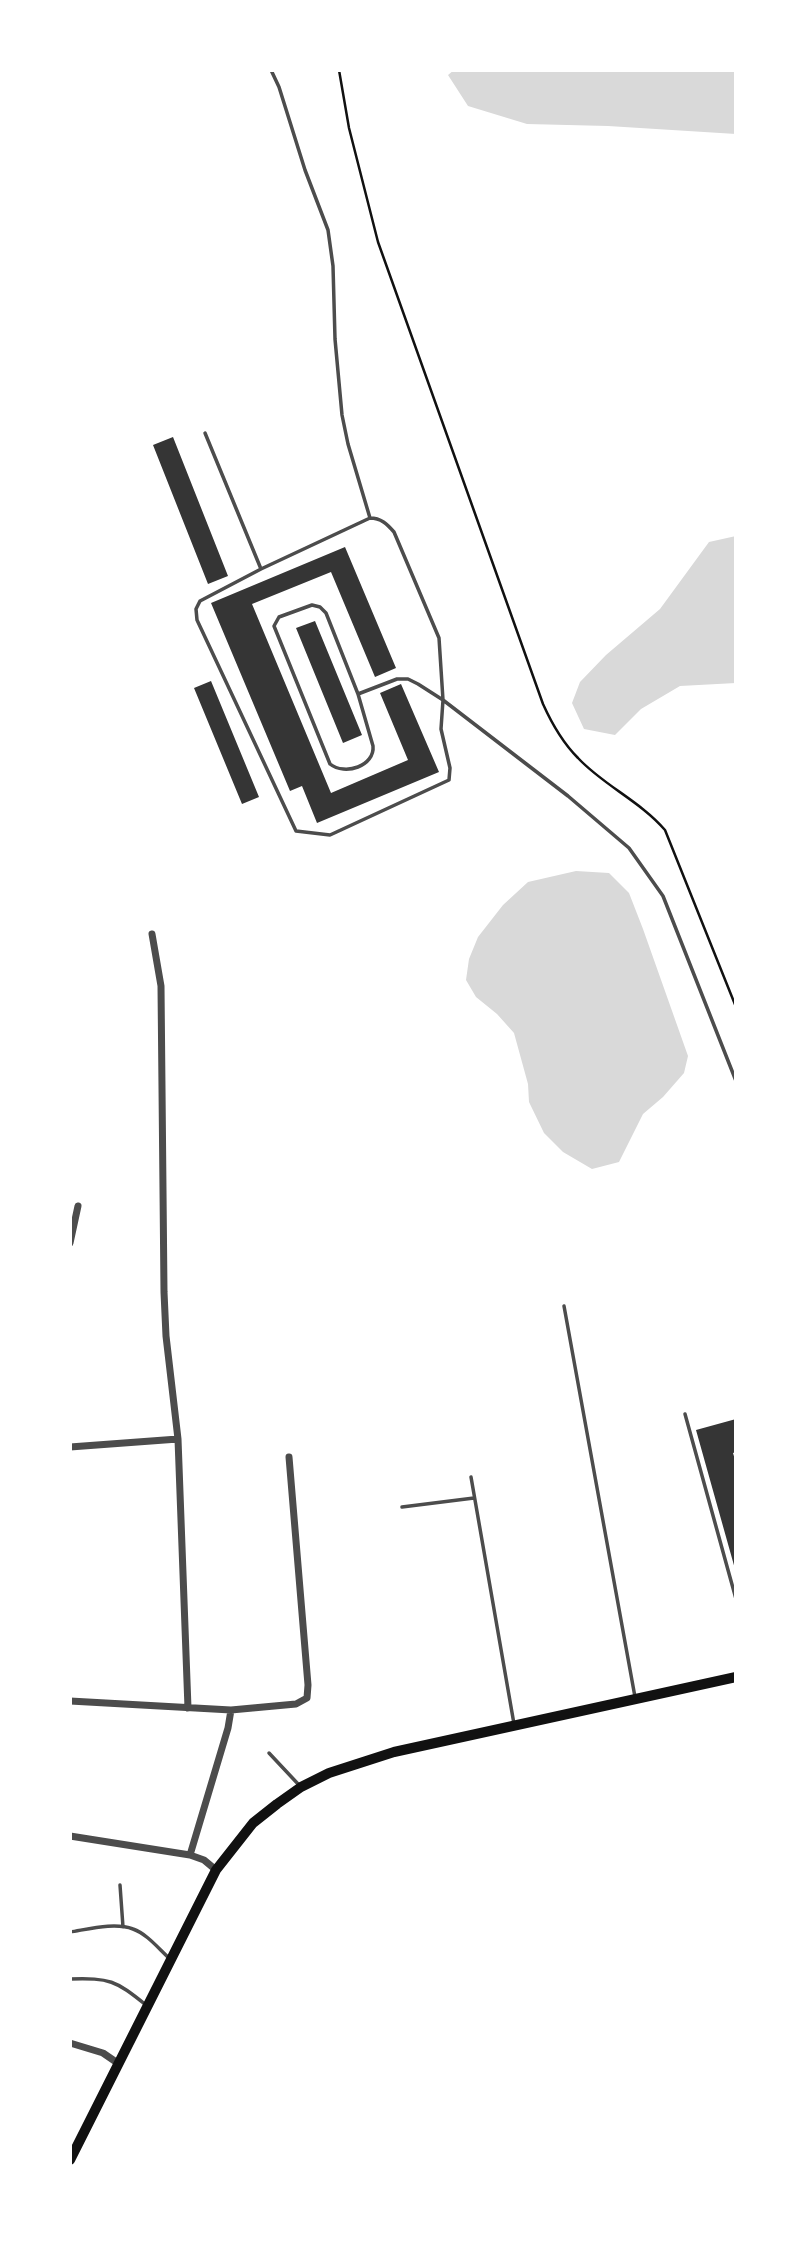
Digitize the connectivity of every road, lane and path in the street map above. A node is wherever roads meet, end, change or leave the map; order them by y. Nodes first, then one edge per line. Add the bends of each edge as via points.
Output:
1 (271, 70) edge
2 (339, 70) edge
3 (205, 433) dead end
4 (370, 518) junction
5 (261, 569) junction
6 (358, 694) junction
7 (443, 700) junction
8 (152, 934) dead end
9 (736, 1007) edge
10 (736, 1080) edge
11 (78, 1206) dead end
12 (70, 1243) edge
13 (564, 1306) dead end
14 (685, 1414) dead end
15 (178, 1439) junction
16 (70, 1447) edge
17 (289, 1457) dead end
18 (471, 1477) dead end
19 (474, 1497) junction
20 (402, 1507) dead end
21 (736, 1599) edge
22 (736, 1677) edge
23 (636, 1700) junction
24 (70, 1701) edge
25 (187, 1708) junction
26 (231, 1710) junction
27 (515, 1726) junction
28 (269, 1753) dead end
29 (301, 1787) junction
30 (70, 1836) edge
31 (190, 1855) junction
32 (216, 1870) junction
33 (120, 1885) dead end
34 (122, 1927) junction
35 (70, 1931) edge
36 (171, 1960) junction
37 (70, 1979) edge
38 (148, 2006) junction
39 (70, 2043) edge
40 (119, 2064) junction
41 (70, 2160) edge

1 - 4 lane via 328,230 342,415
2 - 9 path via 378,242 543,704 554,729 579,760 665,830
3 - 5 lane
4 - 5 lane
4 - 7 lane via 377,518 394,532 437,629
5 - 7 lane via 200,601 197,620 296,831 330,835 449,780
6 - 6 lane via 320,607 312,605 279,617 274,626 330,764 337,770 369,762 374,754
6 - 7 lane via 397,679 408,680
7 - 10 lane via 568,796 629,848 646,870 663,896
8 - 15 street via 161,986 166,1335
11 - 12 street
13 - 23 lane
14 - 21 lane
15 - 16 street
15 - 25 street
17 - 26 street via 307,1698 296,1704
18 - 19 lane
19 - 20 lane
19 - 27 lane
22 - 23 main road
23 - 27 main road
24 - 25 street
25 - 26 street
26 - 31 street
27 - 29 main road via 394,1752
28 - 29 lane
29 - 32 main road via 253,1823
30 - 31 street
31 - 32 street
32 - 36 main road
33 - 34 lane
34 - 35 lane
34 - 36 lane via 149,1939
36 - 38 main road
37 - 38 lane via 121,1984
38 - 40 main road
39 - 40 street via 103,2053
40 - 41 main road

